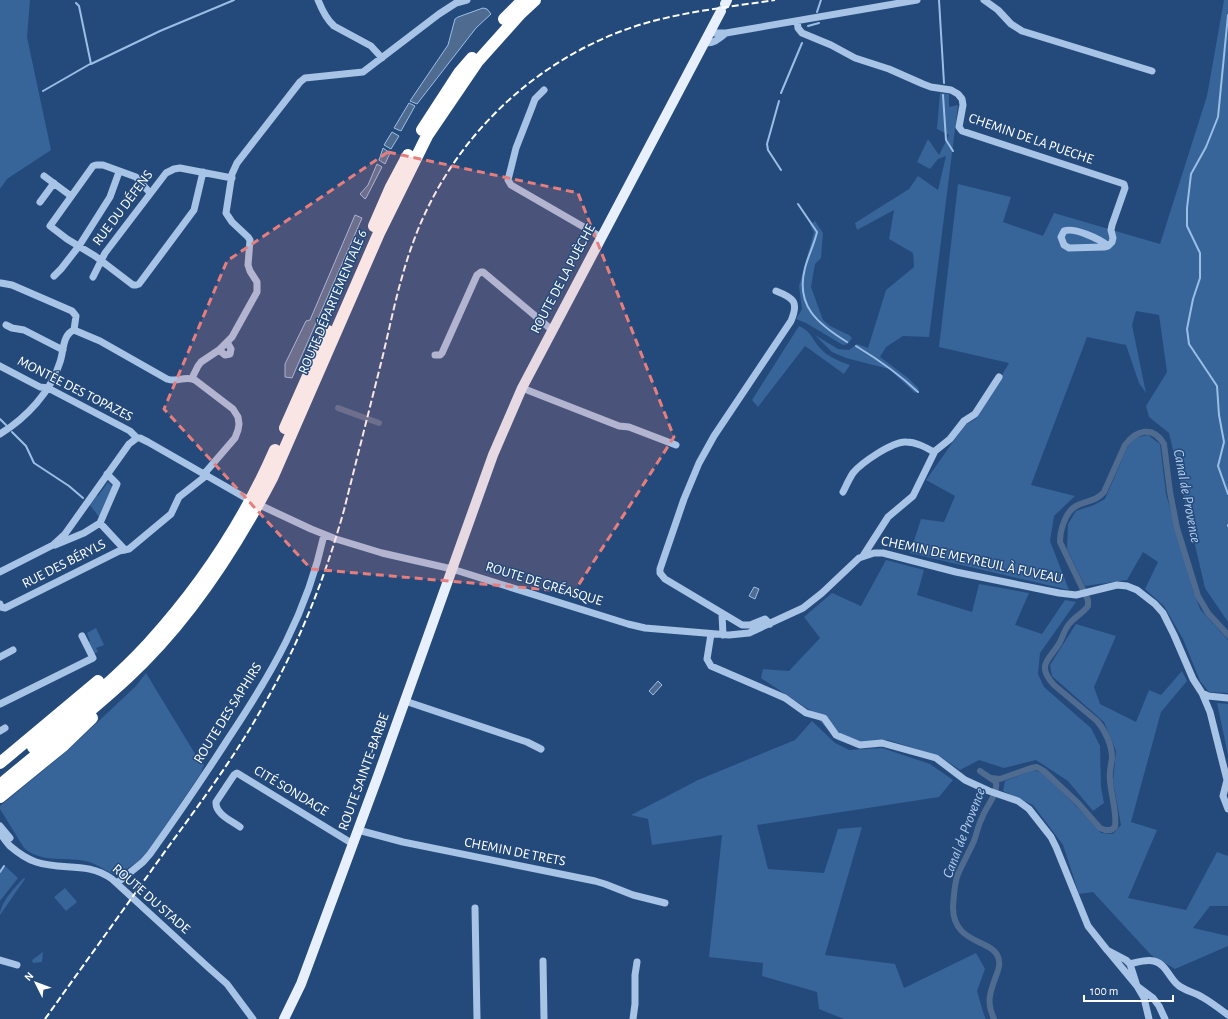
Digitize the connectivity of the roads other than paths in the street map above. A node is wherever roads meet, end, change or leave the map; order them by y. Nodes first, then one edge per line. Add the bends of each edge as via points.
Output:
1 (318, 0) edge
2 (467, 0) edge
3 (523, 0) edge
4 (535, 0) edge
5 (917, 0) edge
6 (984, 0) edge
7 (724, 5) edge
8 (797, 21) junction
9 (710, 32) junction
10 (726, 33) junction
11 (704, 42) junction
12 (382, 58) junction
13 (1152, 70) dead end
14 (544, 90) dead end
15 (119, 172) junction
16 (203, 172) junction
17 (44, 176) dead end
18 (232, 178) junction
19 (54, 183) junction
20 (150, 193) junction
21 (72, 196) junction
22 (40, 202) dead end
23 (601, 237) junction
24 (79, 246) junction
25 (1108, 246) junction
26 (101, 261) junction
27 (54, 276) dead end
28 (93, 277) dead end
29 (1, 283) dead end
30 (776, 291) dead end
31 (6, 325) dead end
32 (74, 330) junction
33 (552, 330) junction
34 (63, 350) junction
35 (435, 355) dead end
36 (0, 366) edge
37 (192, 378) junction
38 (999, 378) dead end
39 (48, 388) junction
40 (522, 388) junction
41 (0, 434) edge
42 (136, 438) junction
43 (676, 445) dead end
44 (934, 452) junction
45 (107, 474) junction
46 (206, 474) junction
47 (843, 492) dead end
48 (244, 497) dead end
49 (264, 507) dead end
50 (100, 523) junction
51 (324, 535) junction
52 (53, 545) junction
53 (122, 550) junction
54 (863, 556) junction
55 (452, 569) junction
56 (0, 572) edge
57 (0, 604) edge
58 (722, 614) junction
59 (173, 621) junction
60 (628, 624) joint
61 (770, 624) junction
62 (711, 634) junction
63 (723, 635) junction
64 (82, 636) dead end
65 (13, 650) dead end
66 (0, 657) edge
67 (1202, 692) junction
68 (1228, 698) edge
69 (405, 701) junction
70 (0, 704) edge
71 (540, 749) dead end
72 (0, 763) edge
73 (0, 774) edge
74 (0, 785) edge
75 (0, 797) edge
76 (1228, 809) edge
77 (0, 826) edge
78 (240, 827) dead end
79 (358, 830) junction
80 (0, 833) edge
81 (353, 844) junction
82 (22, 854) junction
83 (117, 884) junction
84 (665, 903) dead end
85 (475, 908) dead end
86 (1107, 950) junction
87 (0, 960) edge
88 (543, 961) dead end
89 (637, 962) dead end
90 (1130, 964) junction
91 (17, 965) dead end
92 (209, 968) junction
93 (301, 984) junction
94 (1137, 986) junction
95 (1228, 1014) edge
96 (246, 1019) edge
97 (253, 1019) edge
98 (284, 1019) edge
99 (293, 1019) edge
100 (477, 1019) edge
101 (544, 1019) edge
102 (633, 1019) edge
103 (1149, 1019) edge
104 (1165, 1019) edge

1 - 12 street via 329,22 371,46
2 - 12 street via 445,9
3 - 59 highway, ROUTE DÉPARTEMENTALE 6 via 459,73 424,126 391,187 289,420 255,491 227,541
4 - 59 highway, ROUTE DÉPARTEMENTALE 6 via 478,61 427,136 379,233 266,490 218,570
5 - 8 street
6 - 13 street via 1022,31
7 - 9 main road, ROUTE DE LA PUÈCHE
8 - 10 street
8 - 25 street, CHEMIN DE LA PUECHE via 802,33 855,58 931,87 951,90 958,94 963,105 959,127 962,131 1124,184 1125,188 1111,230 1114,238
9 - 10 street
9 - 11 main road, ROUTE DE LA PUÈCHE
10 - 11 street via 713,42
11 - 23 main road, ROUTE DE LA PUÈCHE
12 - 18 street via 363,72 308,77 302,80 237,163
14 - 23 street via 535,99 516,148 508,180 511,185
15 - 20 street via 136,177
15 - 21 street via 103,165 93,166
15 - 24 street via 110,197
16 - 18 street, RUE DU DÉFENS
16 - 20 street, RUE DU DÉFENS via 174,169 166,173
16 - 26 street via 194,210 138,285 133,285
17 - 19 street
18 - 37 street via 226,213 250,240 249,267 258,287 235,332 219,350 201,362
19 - 21 street
19 - 22 street
20 - 26 street, RUE DU DÉFENS
21 - 24 street via 50,226
23 - 33 main road, ROUTE DE LA PUÈCHE
24 - 26 street
24 - 27 street
25 - 25 street via 1097,238 1070,230 1064,231 1061,237 1064,245 1072,249
26 - 28 street, RUE DU DÉFENS
29 - 32 street via 72,311 76,316
30 - 58 street via 794,301 791,321 714,436 699,464 684,498 660,569 664,579
31 - 34 street
32 - 34 street via 66,337
32 - 37 street via 167,379 174,381
33 - 35 street via 481,272 477,275 442,353
33 - 40 main road, ROUTE DE LA PUÈCHE
34 - 39 street
36 - 39 street, MONTÉE DES TOPAZES via 40,388
37 - 46 street via 233,408 238,417 235,438
38 - 44 street via 974,414
39 - 41 street via 27,414
39 - 42 street, MONTÉE DES TOPAZES via 130,431
40 - 43 street
40 - 55 main road, ROUTE DE LA PUÈCHE via 493,455
42 - 45 street
42 - 46 street, MONTÉE DES TOPAZES
44 - 47 street via 912,442 894,444 858,468
44 - 54 street via 913,496 888,517
45 - 50 street via 117,484
45 - 52 street via 65,534
46 - 48 street, MONTÉE DES TOPAZES
46 - 53 street via 179,497 171,514 129,549
49 - 51 street, ROUTE DE GRÉASQUE
50 - 52 street via 84,533
50 - 53 street
51 - 55 street, ROUTE DE GRÉASQUE
51 - 83 street, ROUTE DES SAPHIRS via 304,604 254,701 150,854
52 - 56 street
53 - 57 street, RUE DES BÉRYLS via 5,608
54 - 61 street, CHEMIN DE MEYREUIL À FUVEAU via 803,608
54 - 67 street, CHEMIN DE MEYREUIL À FUVEAU via 874,553 887,554 1059,593 1076,595 1117,585 1137,590 1155,604 1169,624 1193,679
55 - 60 street, ROUTE DE GRÉASQUE
55 - 69 main road, ROUTE SAINTE-BARBE
58 - 61 street via 744,626 765,619
58 - 63 street
59 - 72 highway
59 - 73 highway via 91,698
59 - 74 highway via 128,677
59 - 75 highway via 163,645 138,674 64,745
60 - 62 street, CHEMIN DE MEYREUIL À FUVEAU
61 - 63 street, CHEMIN DE MEYREUIL À FUVEAU via 749,633
62 - 63 street, CHEMIN DE MEYREUIL À FUVEAU
62 - 86 street via 707,659 711,666 785,698 806,713 824,718 836,735 860,745 882,743 936,758 965,780 1018,801 1029,809 1051,837 1088,926
64 - 70 street via 93,658
65 - 66 street
67 - 68 street via 1208,696
67 - 76 street, CHEMIN DE MEYREUIL À FUVEAU via 1210,712 1227,780 1223,796
69 - 71 street via 527,742
69 - 79 main road, ROUTE SAINTE-BARBE
77 - 82 street, ROUTE DU STADE
78 - 81 street, CITÉ SONDAGE via 219,811 216,805 237,773
79 - 81 main road, ROUTE SAINTE-BARBE
79 - 84 street, CHEMIN DE TRETS via 403,842 600,883
80 - 82 street, ROUTE DU STADE via 9,845
81 - 93 main road, ROUTE SAINTE-BARBE
82 - 83 street, ROUTE DU STADE via 39,862 91,869
83 - 92 street, ROUTE DU STADE
85 - 100 street
86 - 90 street
86 - 94 street
87 - 91 street
88 - 101 street
89 - 102 street
90 - 94 street
90 - 95 street via 1146,960 1155,961 1162,965 1172,980 1181,987
92 - 96 street, ROUTE DU STADE
92 - 97 street, ROUTE DU STADE via 227,984
93 - 98 main road, ROUTE SAINTE-BARBE
93 - 99 main road, ROUTE SAINTE-BARBE
94 - 103 street via 1144,998
94 - 104 street via 1153,998

